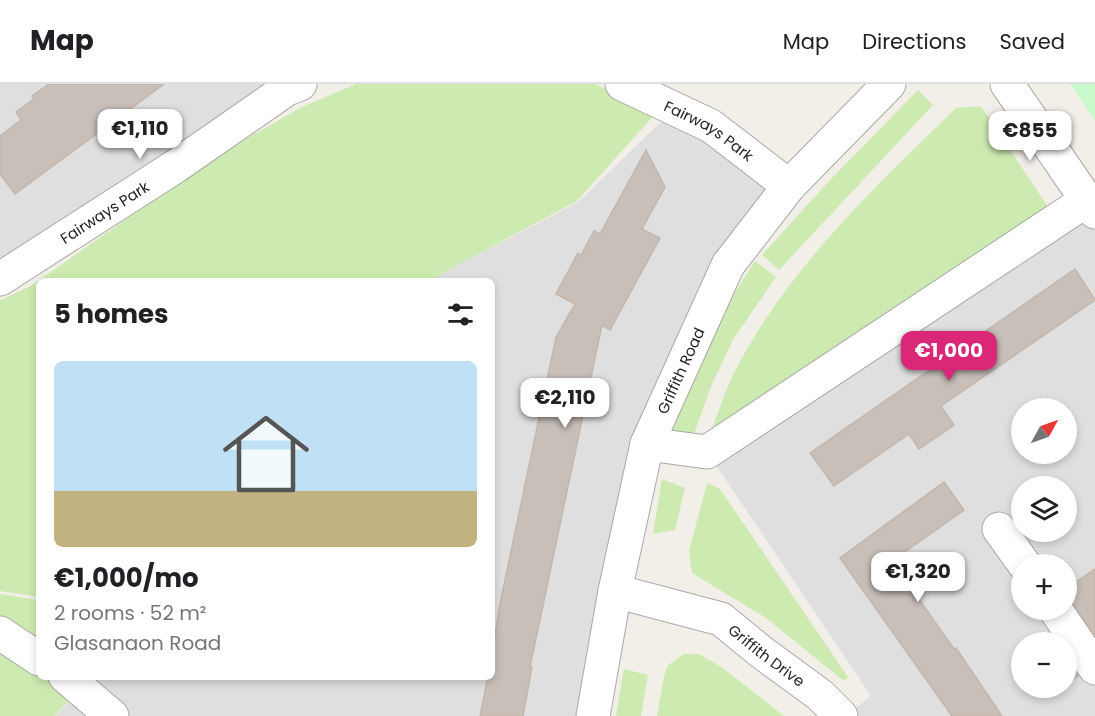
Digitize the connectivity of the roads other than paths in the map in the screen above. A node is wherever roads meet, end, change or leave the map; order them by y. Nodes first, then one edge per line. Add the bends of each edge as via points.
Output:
1 (300, 84) edge
2 (622, 84) edge
3 (889, 84) edge
4 (1007, 84) edge
5 (789, 186) junction
6 (1091, 206) edge
7 (0, 279) edge
8 (647, 444) junction
9 (999, 529) dead end
10 (1017, 554) edge
11 (615, 591) junction
12 (1071, 620) edge
13 (1084, 629) edge
14 (0, 633) edge
15 (36, 657) edge
16 (1095, 668) edge
17 (70, 680) edge
18 (112, 716) edge
19 (593, 716) edge
20 (841, 716) edge

1 - 7 street, Fairways Park via 286,89 176,166
2 - 5 street, Fairways Park via 711,126
3 - 5 street, Griffith Road
4 - 6 street
5 - 8 street, Griffith Road via 728,265
6 - 8 street via 707,452
8 - 11 street, Griffith Road
9 - 10 street
11 - 19 street, Griffith Road
11 - 20 street, Griffith Drive via 721,619 820,694
12 - 13 street
13 - 16 street
14 - 15 street
17 - 18 street

